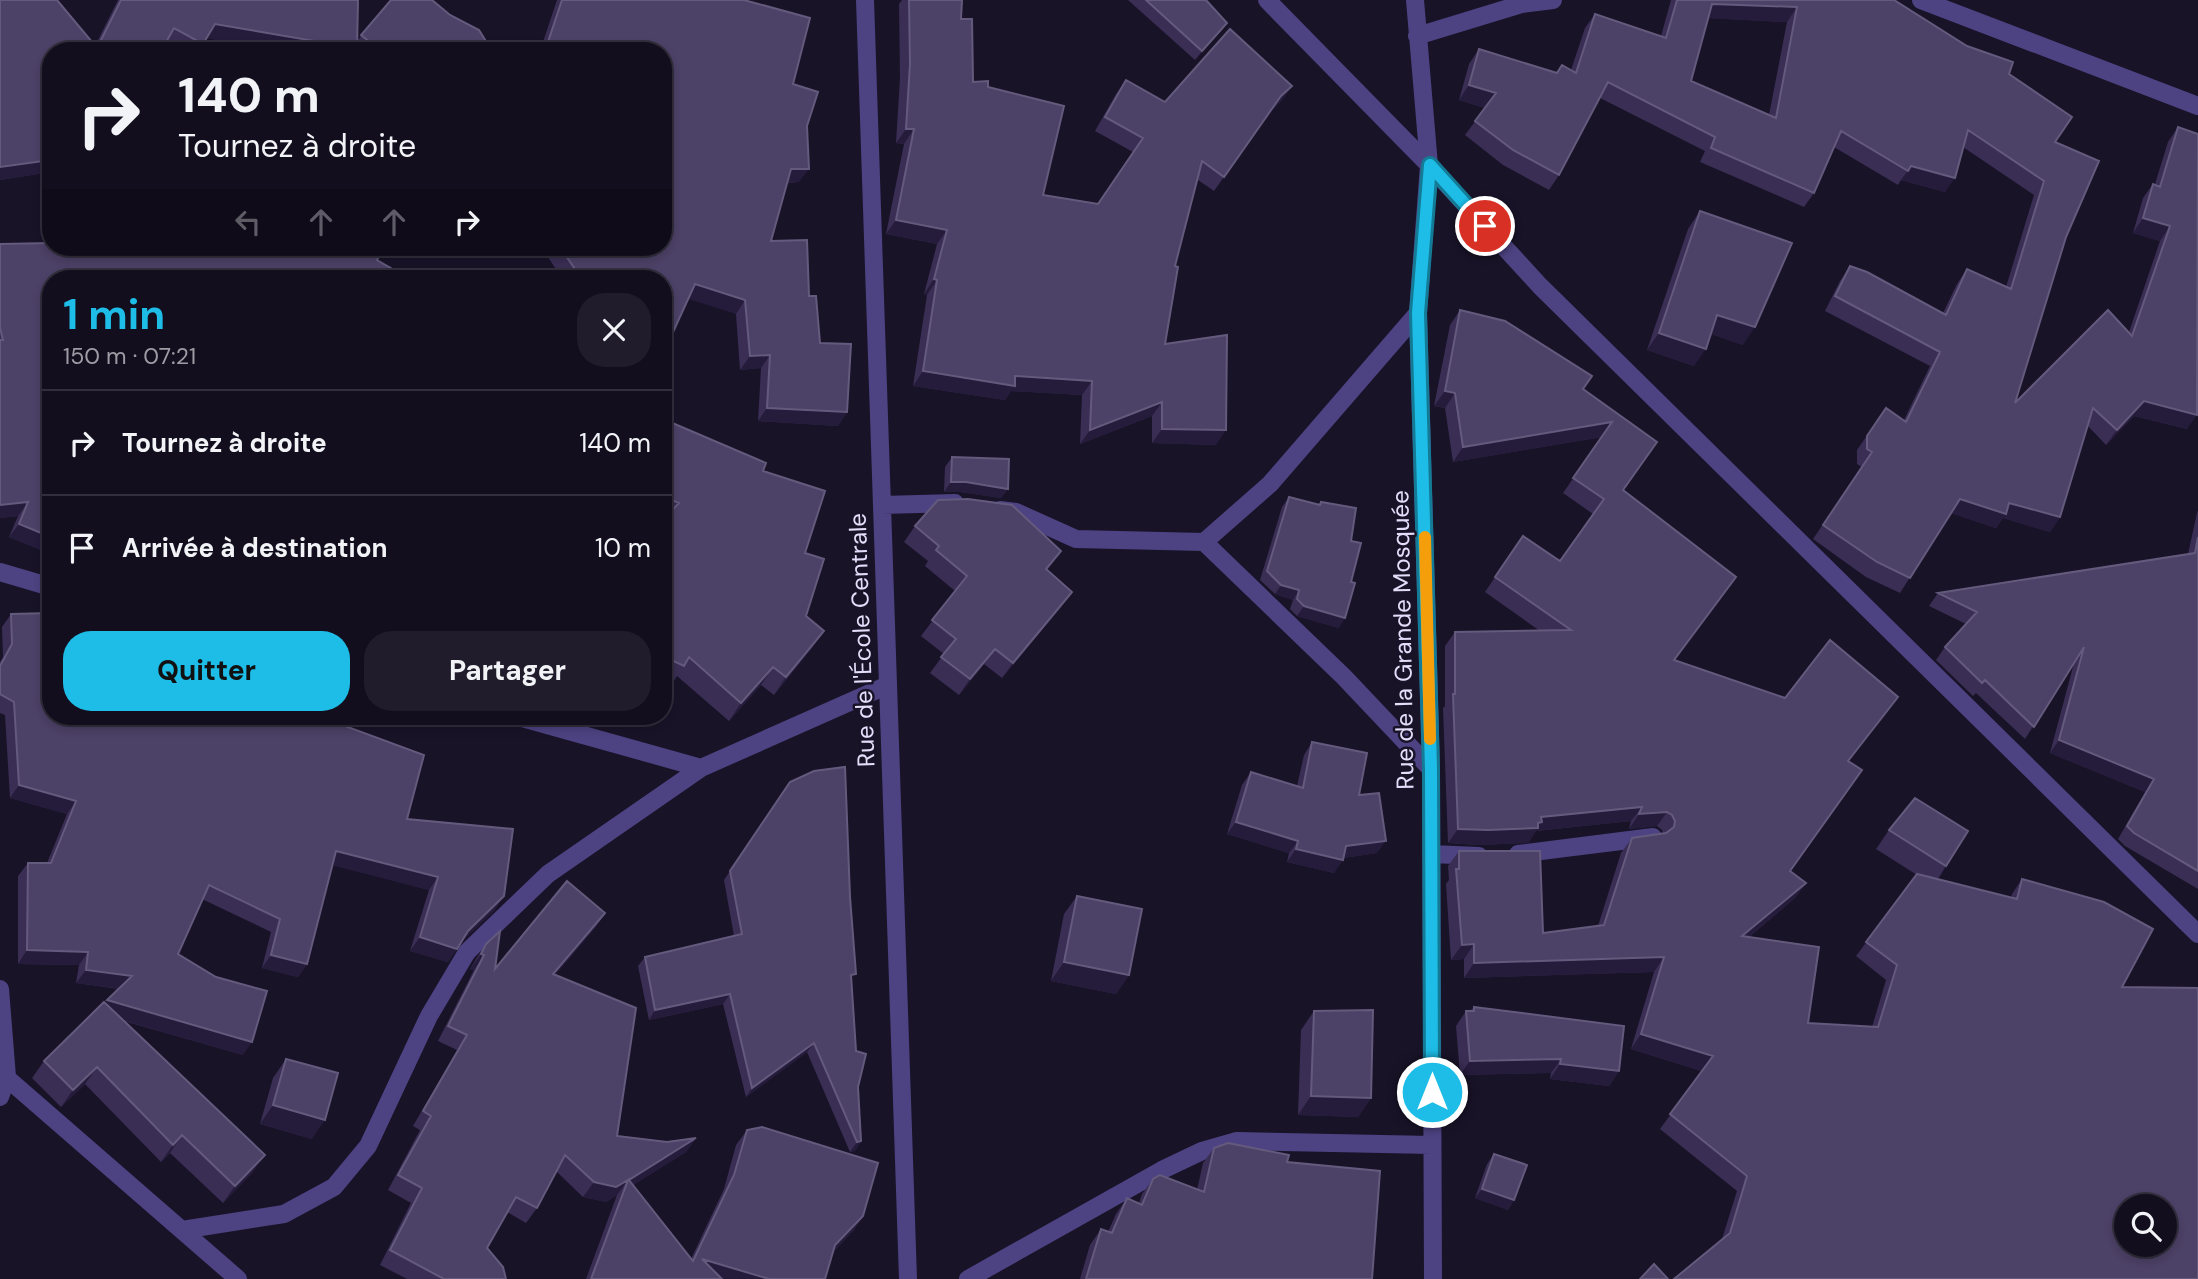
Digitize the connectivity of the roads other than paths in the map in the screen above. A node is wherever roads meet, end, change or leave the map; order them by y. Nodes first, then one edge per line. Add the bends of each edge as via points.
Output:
1 (865, 0) edge
2 (1267, 0) edge
3 (1415, 0) edge
4 (1553, 0) edge
5 (1921, 0) edge
6 (1417, 36) junction
7 (2198, 106) edge
8 (1430, 165) junction
9 (1418, 313) junction
10 (882, 505) junction
11 (1204, 541) junction
12 (0, 572) edge
13 (42, 584) edge
14 (888, 685) junction
15 (547, 725) edge
16 (701, 768) junction
17 (1431, 769) junction
18 (1653, 837) edge
19 (1432, 854) junction
20 (2198, 934) edge
21 (0, 989) edge
22 (3, 1075) edge
23 (0, 1097) edge
24 (1432, 1145) junction
25 (182, 1230) junction
26 (238, 1279) edge
27 (908, 1279) edge
28 (968, 1279) edge
29 (1433, 1279) edge

1 - 10 street, Rue de l'École Centrale
2 - 8 street
3 - 6 street, Rue de la Grande Mosquée
4 - 6 street via 1522,4
5 - 7 street
6 - 8 street, Rue de la Grande Mosquée
8 - 9 street, Rue de la Grande Mosquée
8 - 20 street via 1541,286
9 - 11 street via 1270,484
9 - 17 street, Rue de la Grande Mosquée
10 - 11 street via 958,503 1016,512 1076,539
10 - 14 street, Rue de l'École Centrale
11 - 17 street
12 - 13 street
14 - 16 street
14 - 27 street, Rue de l'École Centrale
15 - 16 street
16 - 25 street via 548,874 467,952 429,1016 368,1146 334,1187 284,1214
17 - 19 street, Rue de la Grande Mosquée
18 - 19 street via 1529,853
19 - 24 street, Rue de la Grande Mosquée
21 - 22 street
22 - 23 street
22 - 25 street
24 - 28 street via 1237,1141 1162,1170
24 - 29 street, Rue de la Grande Mosquée
25 - 26 street

